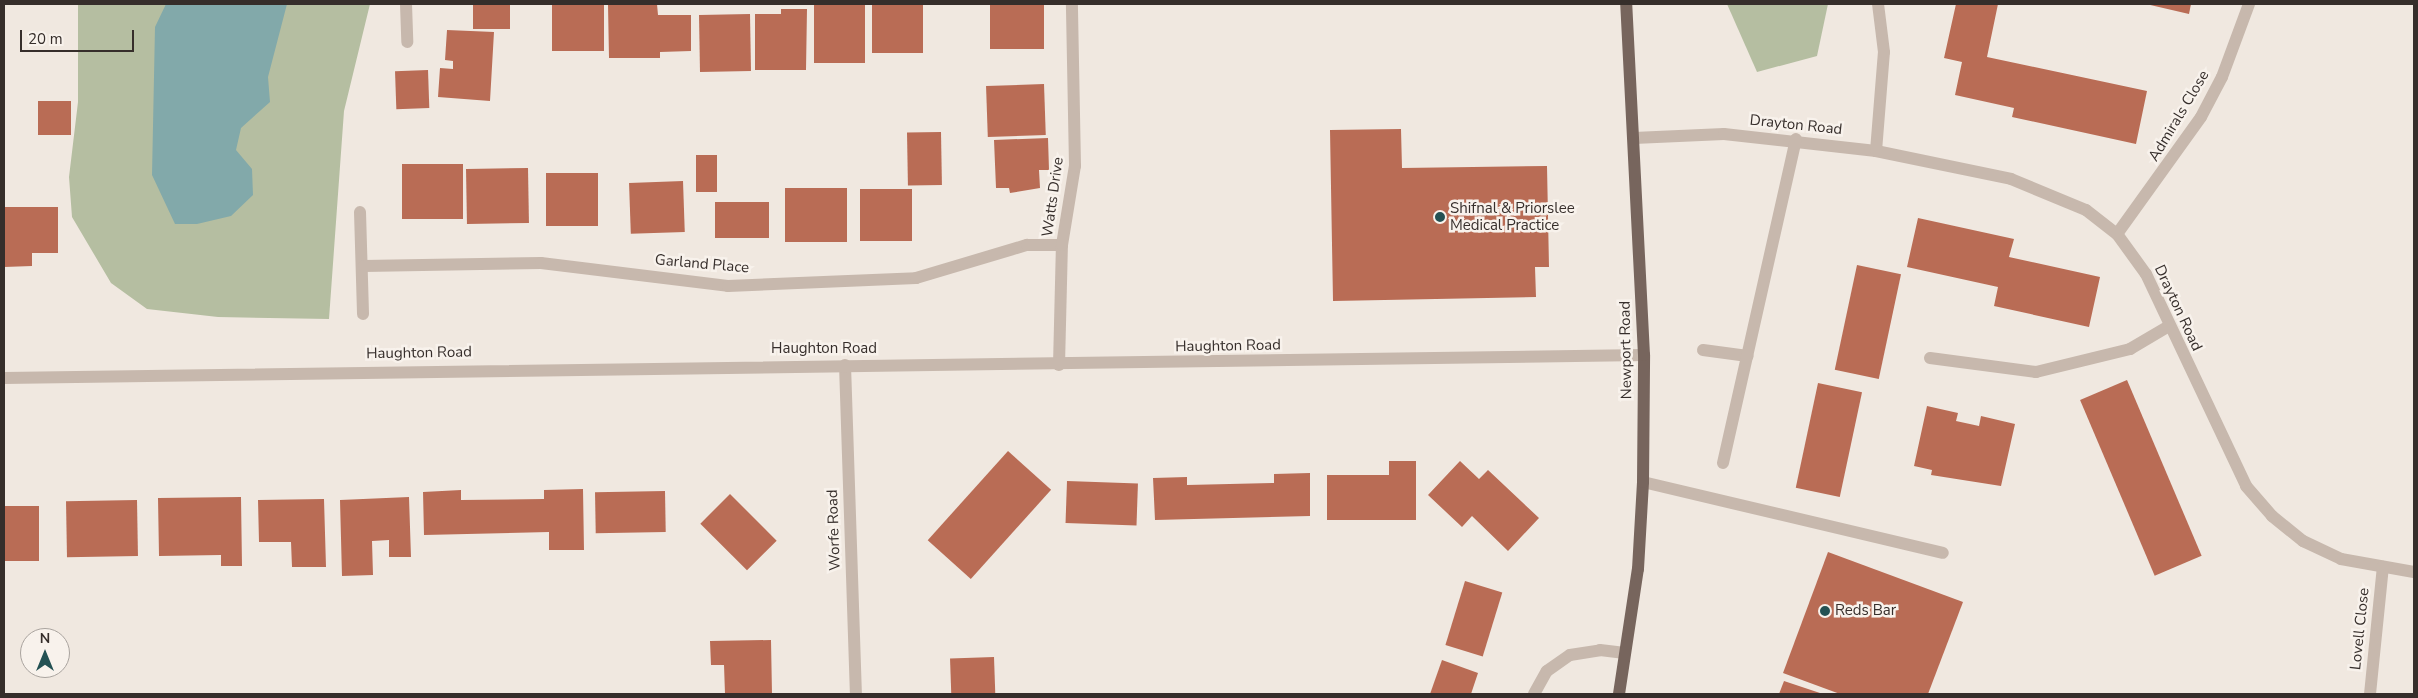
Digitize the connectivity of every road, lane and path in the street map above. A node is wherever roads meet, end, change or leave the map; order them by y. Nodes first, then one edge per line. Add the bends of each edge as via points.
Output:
1 (406, 4) edge
2 (1072, 4) edge
3 (1626, 4) edge
4 (1878, 4) edge
5 (2249, 4) edge
6 (407, 42) dead end
7 (1634, 138) junction
8 (1796, 139) junction
9 (1876, 150) junction
10 (360, 212) dead end
11 (2117, 234) junction
12 (1062, 245) junction
13 (364, 266) junction
14 (363, 314) dead end
15 (2169, 326) junction
16 (1702, 350) dead end
17 (1644, 355) junction
18 (1748, 356) junction
19 (1930, 358) dead end
20 (845, 365) junction
21 (1059, 365) junction
22 (4, 378) edge
23 (1723, 463) dead end
24 (1643, 482) junction
25 (1943, 553) dead end
26 (2383, 567) junction
27 (2414, 572) edge
28 (1625, 653) junction
29 (856, 694) edge
30 (1534, 694) edge
31 (1619, 694) edge
32 (2370, 694) edge

1 - 6 street
2 - 12 street, Watts Drive via 1076,166
3 - 7 main road, Newport Road
4 - 9 street via 1884,52
5 - 11 street, Admirals Close via 2222,77 2201,117
7 - 8 street, Drayton Road via 1724,134
7 - 17 main road, Newport Road
8 - 9 street, Drayton Road
8 - 18 street
9 - 11 street, Drayton Road via 2011,179 2063,197
10 - 13 street
11 - 15 street, Drayton Road via 2146,274
12 - 13 street, Garland Place via 1028,245 916,278 728,286 541,263
12 - 21 street, Watts Drive
13 - 14 street
15 - 19 street via 2130,349 2036,372
15 - 26 street, Drayton Road via 2246,486 2272,516 2303,541 2341,559
16 - 18 street
17 - 21 street, Haughton Road
17 - 24 main road, Newport Road
18 - 23 street
20 - 21 street, Haughton Road
20 - 22 street, Haughton Road
20 - 29 street, Worfe Road
24 - 25 street
24 - 28 main road, Newport Road via 1638,569
26 - 27 street, Drayton Road
26 - 32 street, Lovell Close
28 - 30 street via 1600,650 1570,655 1547,671
28 - 31 main road, Newport Road

